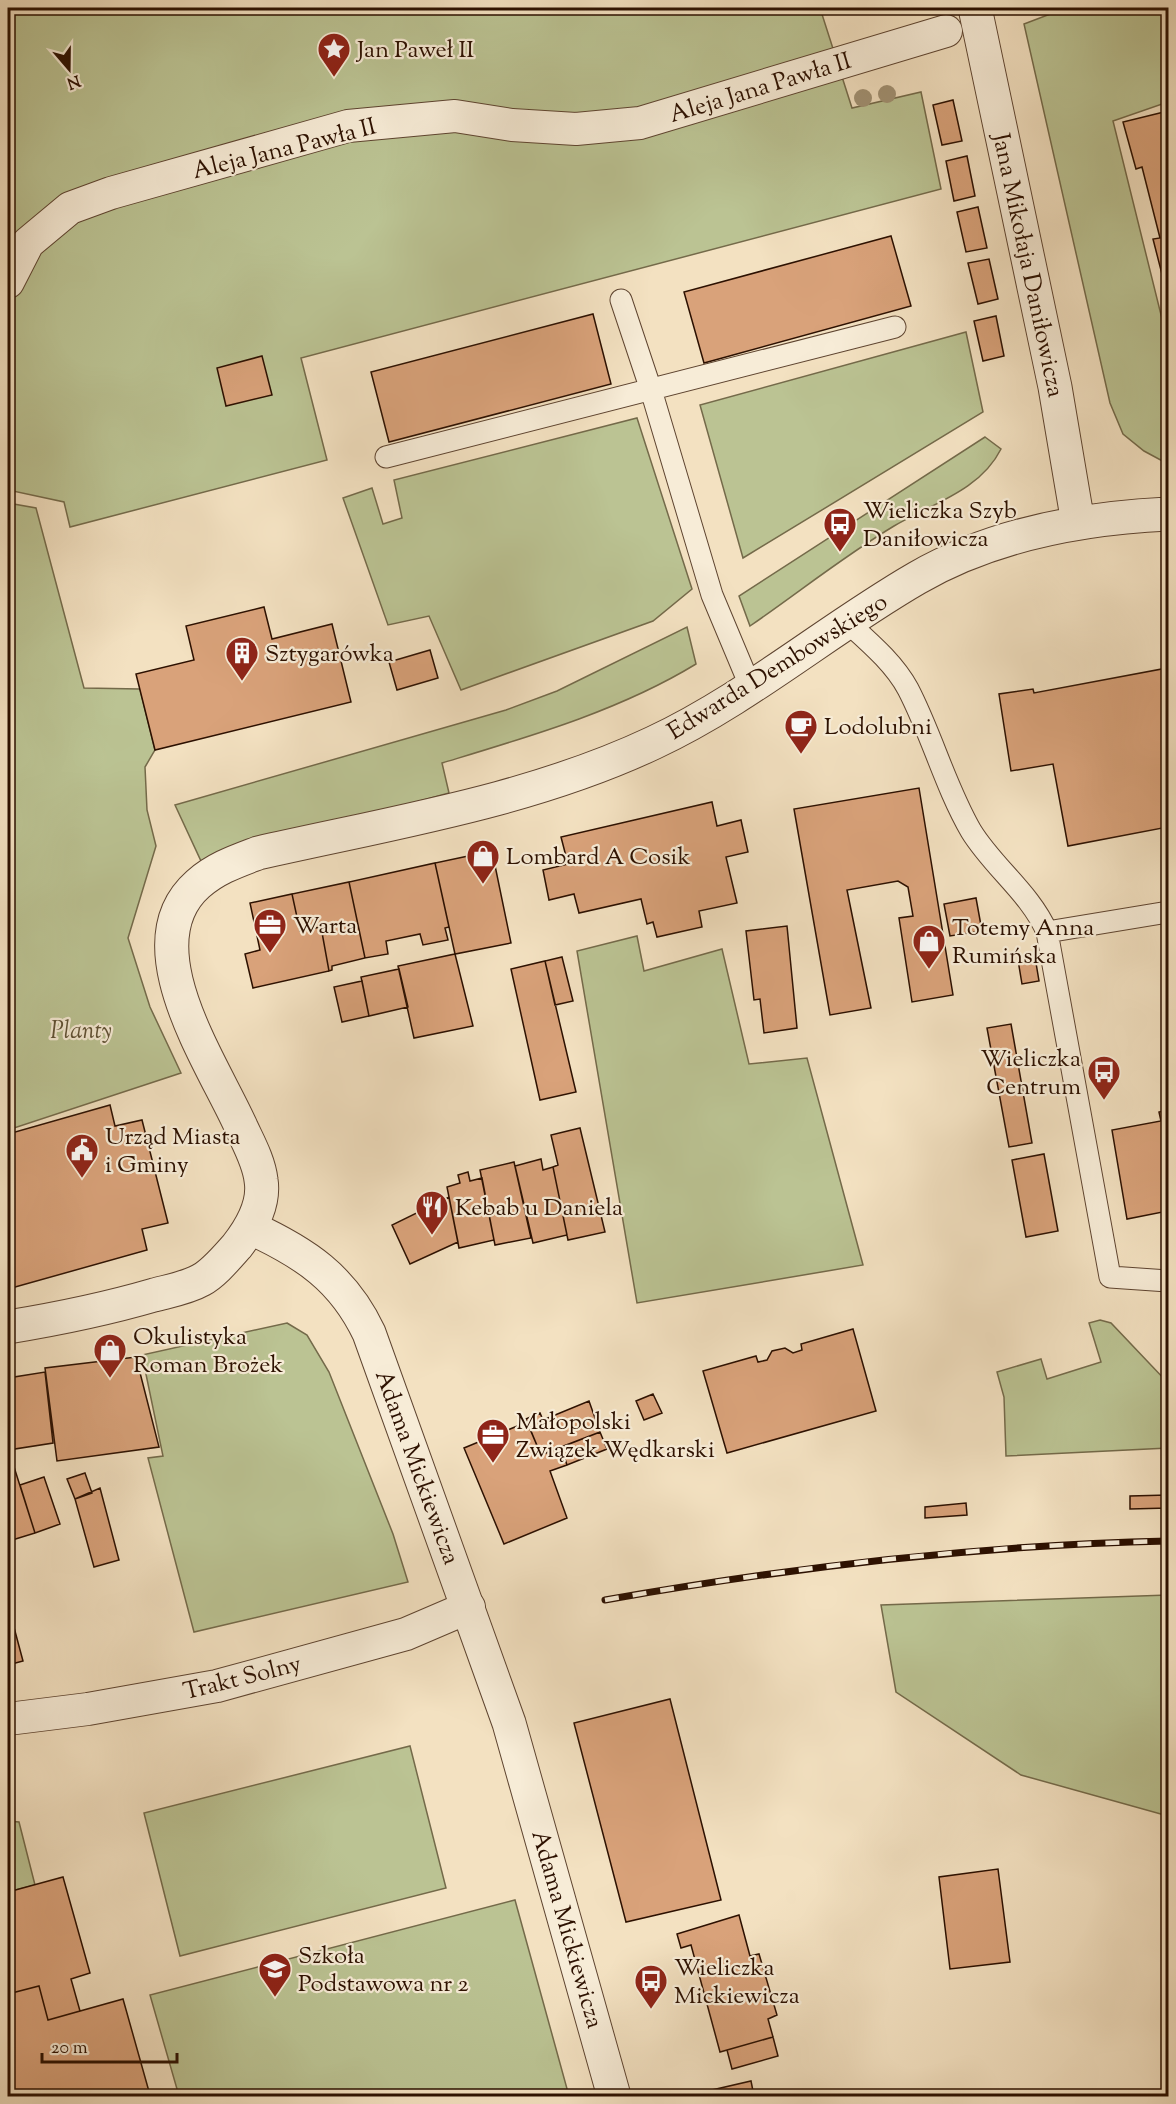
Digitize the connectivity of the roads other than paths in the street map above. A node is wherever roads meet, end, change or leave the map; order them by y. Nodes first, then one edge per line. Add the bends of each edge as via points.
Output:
1 (975, 8) edge
2 (946, 31) dead end
3 (8, 282) edge
4 (621, 300) dead end
5 (895, 327) dead end
6 (651, 390) junction
7 (386, 457) dead end
8 (1168, 514) edge
9 (1078, 523) junction
10 (847, 622) junction
11 (751, 688) junction
12 (1168, 912) edge
13 (1048, 937) junction
14 (251, 1228) junction
15 (1168, 1281) edge
16 (8, 1327) edge
17 (469, 1607) junction
18 (8, 1719) edge
19 (614, 2097) edge

1 - 9 street, Jana Mikołaja Daniłowicza via 1055,387
2 - 3 street, Aleja Jana Pawła II via 640,123 576,129 455,116 348,126 70,208 28,243
4 - 6 lane
5 - 6 lane
6 - 7 lane
6 - 11 lane via 712,595
8 - 9 street, Edwarda Dembowskiego
9 - 10 street, Edwarda Dembowskiego via 972,551 918,578
10 - 11 street, Edwarda Dembowskiego
10 - 13 lane via 879,651 908,688 970,829 1039,913
11 - 14 street, Edwarda Dembowskiego via 654,743 581,773 499,797 258,853 223,866 198,884 186,897 172,935 172,967 184,1008 230,1100 262,1181
12 - 13 lane
13 - 15 lane via 1110,1277
14 - 16 street via 229,1256 202,1280 109,1308
14 - 17 street, Adama Mickiewicza via 320,1266 361,1316
17 - 18 street, Trakt Solny via 406,1634 217,1686
17 - 19 street, Adama Mickiewicza via 519,1755

